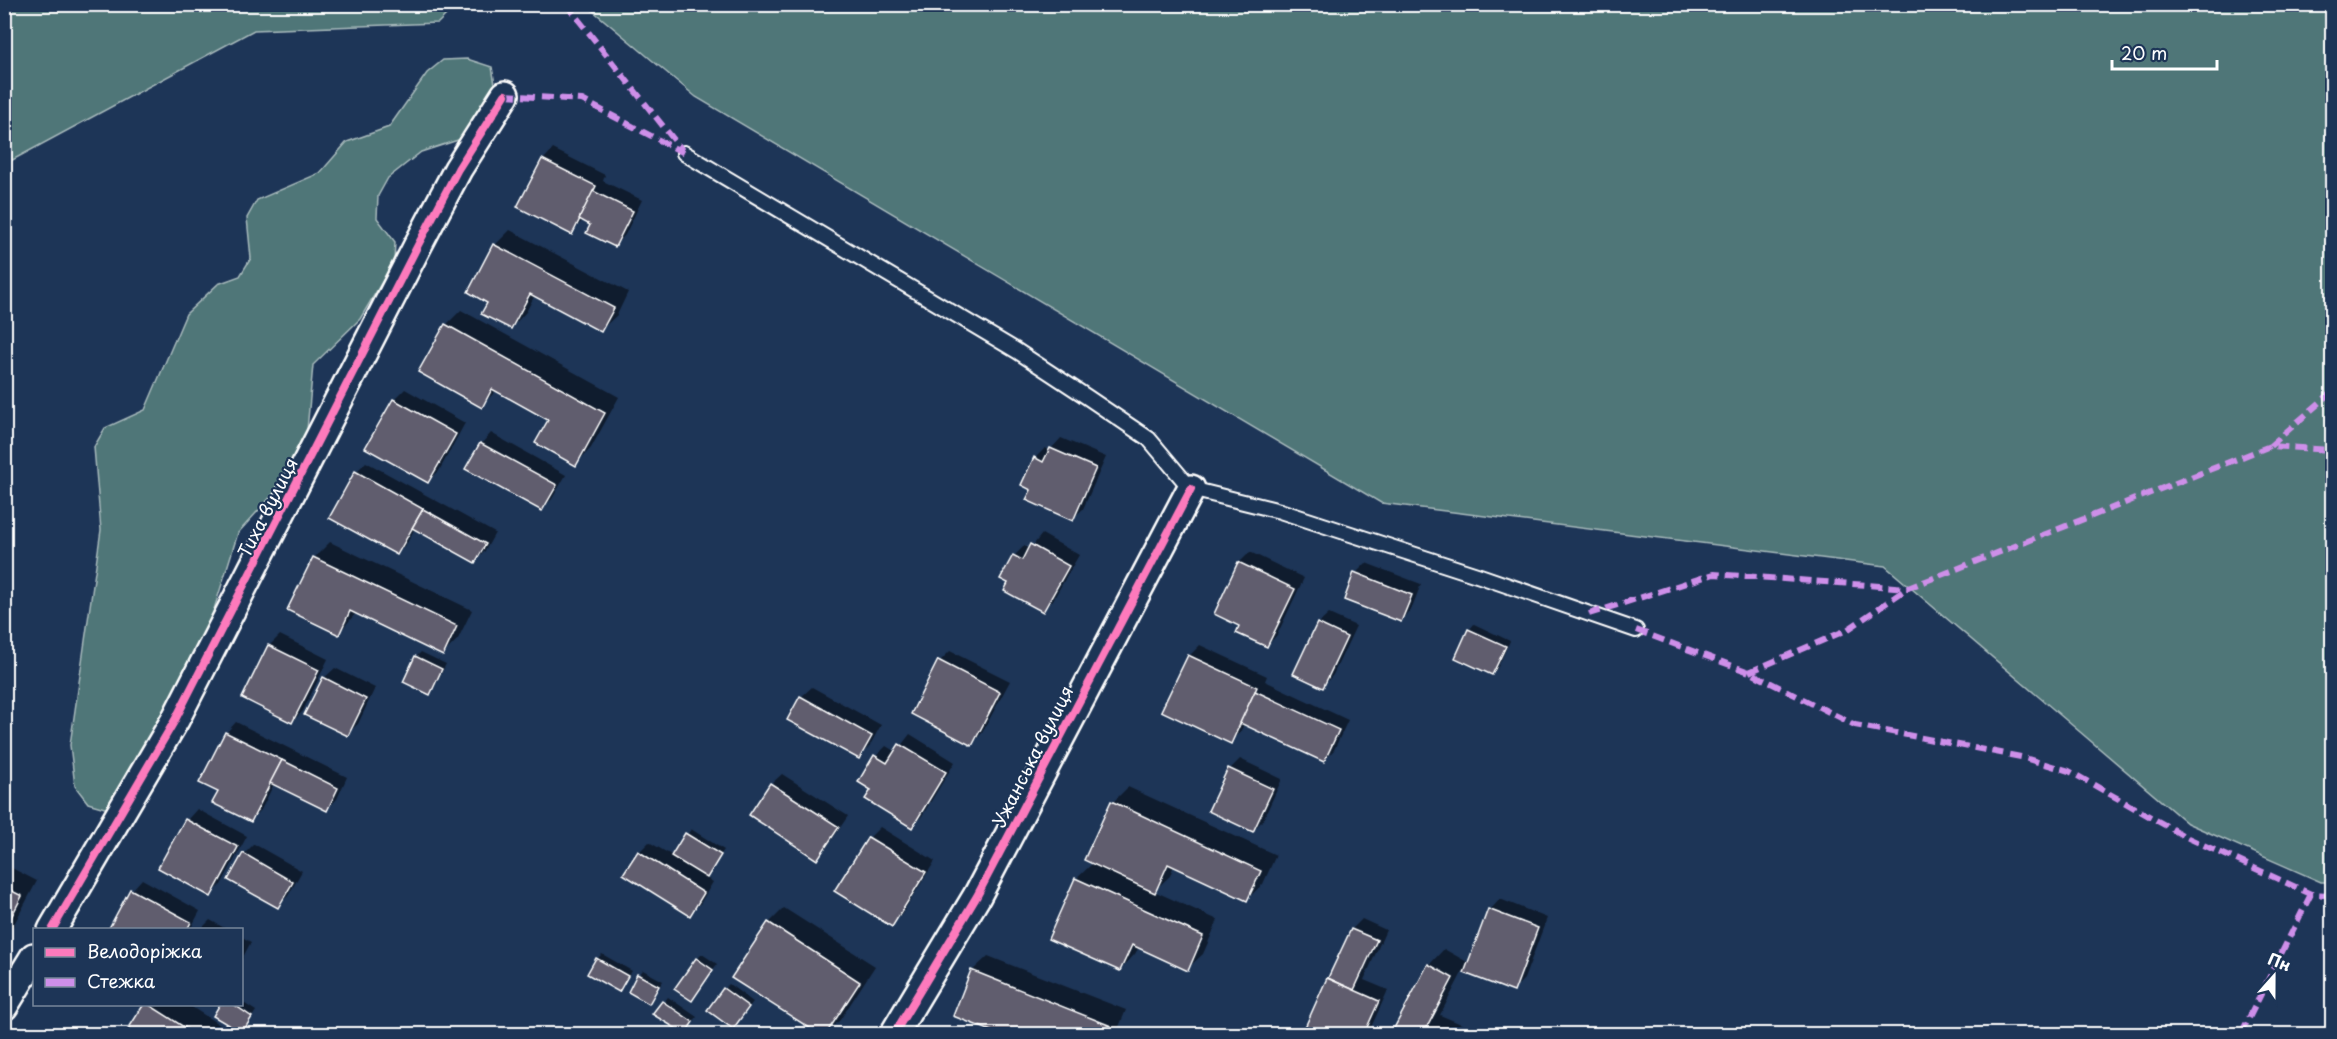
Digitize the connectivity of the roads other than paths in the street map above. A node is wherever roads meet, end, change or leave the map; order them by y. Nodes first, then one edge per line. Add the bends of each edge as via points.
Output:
1 (505, 95) dead end
2 (684, 153) dead end
3 (1191, 489) junction
4 (1636, 630) dead end
5 (53, 928) edge
6 (33, 959) edge
7 (4, 1006) edge
8 (894, 1035) edge

1 - 5 street, Тиха вулиця via 418,245 175,720
2 - 3 lane via 1087,396 1149,439
3 - 4 lane via 1280,511
3 - 8 street, Ужанська вулиця via 976,896
6 - 7 street

